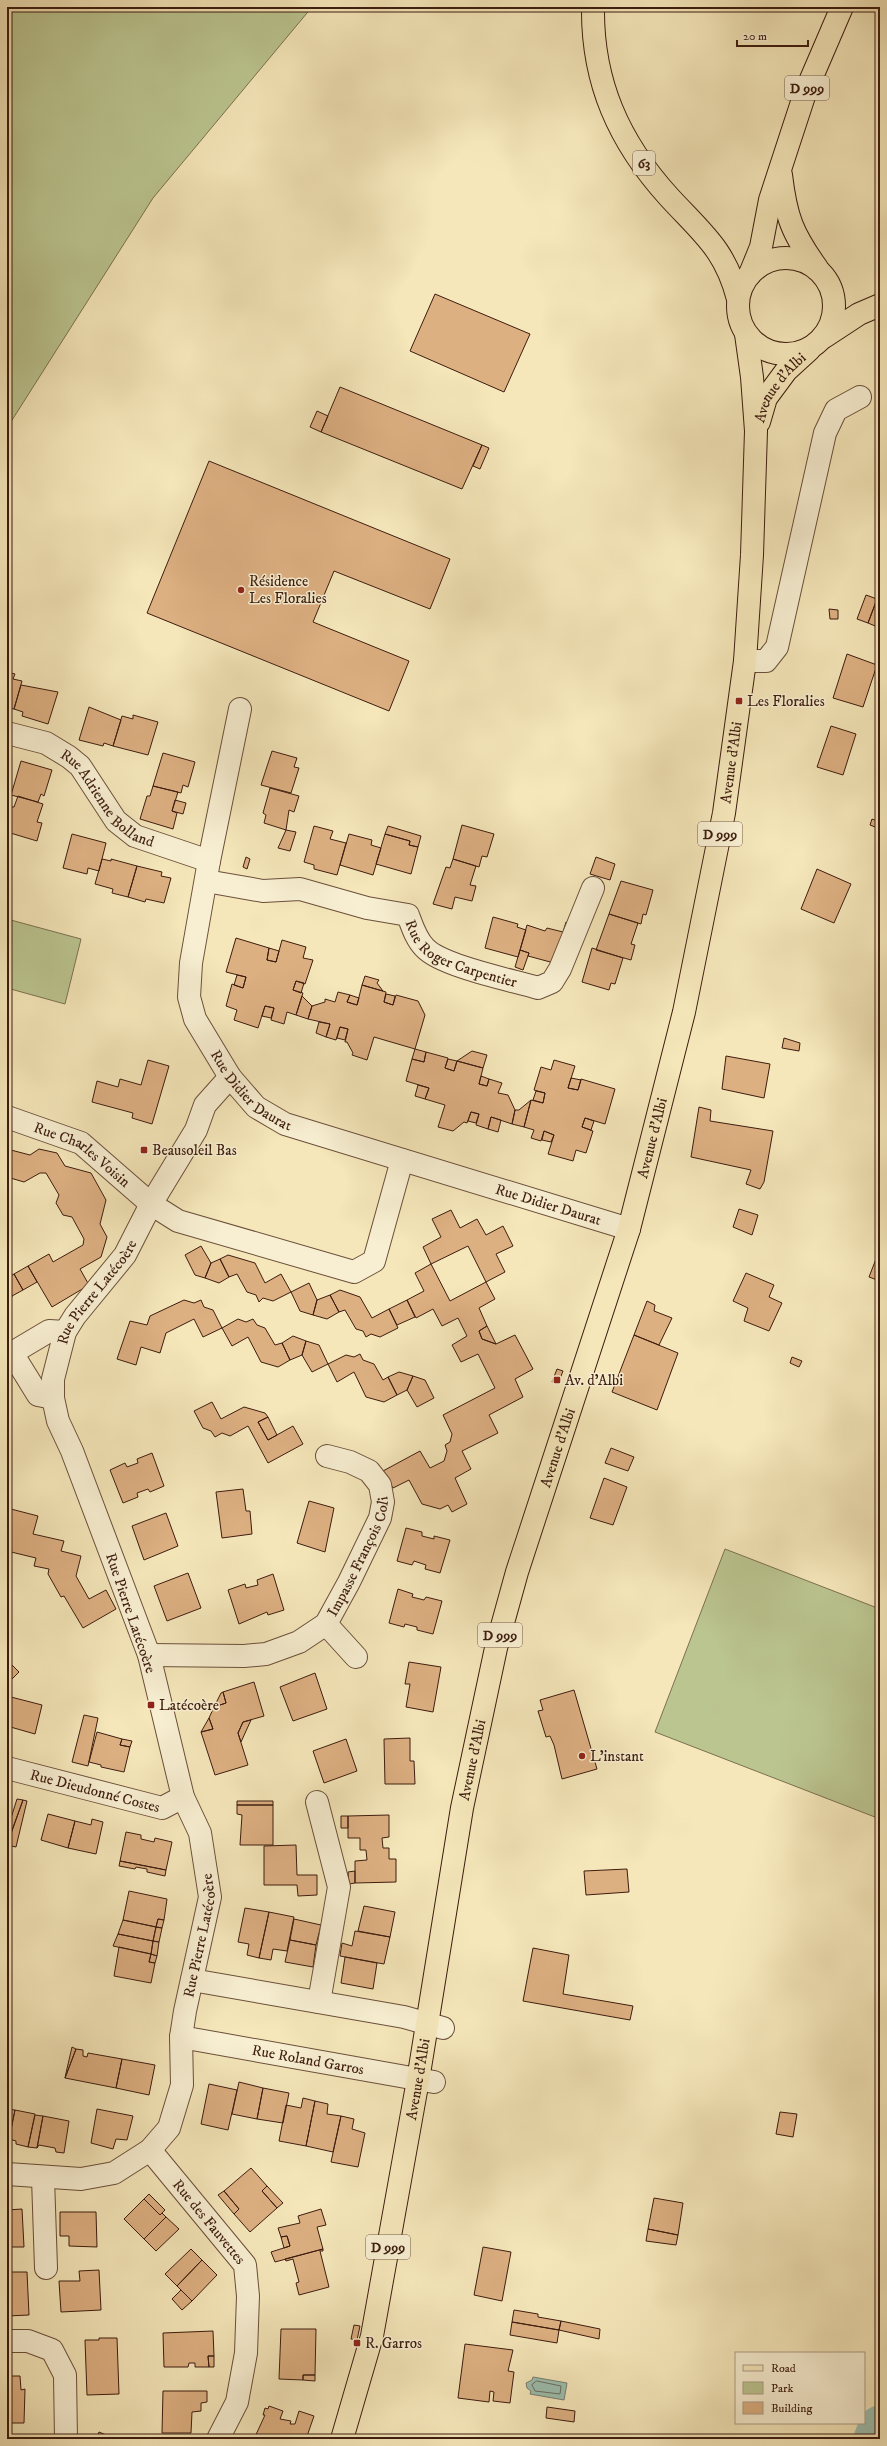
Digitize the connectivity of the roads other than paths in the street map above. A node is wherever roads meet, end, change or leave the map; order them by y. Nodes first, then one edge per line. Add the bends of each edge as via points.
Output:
1 (593, 7) edge
2 (842, 7) edge
3 (781, 172) junction
4 (818, 269) junction
5 (750, 274) junction
6 (738, 299) junction
7 (880, 305) edge
8 (746, 334) junction
9 (817, 343) junction
10 (860, 397) dead end
11 (756, 431) junction
12 (745, 661) junction
13 (240, 709) dead end
14 (7, 733) edge
15 (207, 871) junction
16 (593, 888) dead end
17 (230, 1077) junction
18 (7, 1117) edge
19 (402, 1160) junction
20 (150, 1204) junction
21 (629, 1229) junction
22 (65, 1332) junction
23 (9, 1355) edge
24 (53, 1398) junction
25 (327, 1456) dead end
26 (326, 1624) junction
27 (149, 1655) junction
28 (356, 1657) dead end
29 (7, 1768) edge
30 (182, 1797) junction
31 (317, 1802) dead end
32 (192, 1980) junction
33 (319, 2002) junction
34 (435, 2026) junction
35 (181, 2037) junction
36 (426, 2081) junction
37 (150, 2150) junction
38 (7, 2174) edge
39 (43, 2178) junction
40 (46, 2268) dead end
41 (7, 2341) edge
42 (66, 2439) edge
43 (218, 2439) edge
44 (342, 2439) edge

1 - 6 main road, 63 via 593,32 600,79 618,124 668,196 715,246 732,274
2 - 3 main road, D 999 via 805,93
3 - 4 main road, D 999 via 784,204 790,224 797,240
3 - 5 main road, D 999 via 770,200 761,247
4 - 5 main road via 807,262 783,257 759,266
4 - 9 main road via 828,280 835,309 832,324
5 - 6 main road via 742,285
6 - 8 main road via 738,311
7 - 9 main road via 859,314
8 - 9 main road via 759,347 776,354 794,354
8 - 11 main road, Avenue d'Albi / D 999
9 - 11 main road, Avenue d'Albi / D 999 via 786,371 766,398
10 - 12 street via 836,410 825,433 777,647 766,661
11 - 12 main road, Avenue d'Albi / D 999
12 - 21 main road, Avenue d'Albi / D 999 via 724,813 686,1005
13 - 15 street, Rue Didier Daurat
14 - 15 street, Rue Adrienne Bolland via 46,743 68,757 80,766 116,821 135,836
15 - 16 street, Rue Roger Carpentier via 263,891 300,889 367,908 408,915 425,948 441,959 538,988 552,982 560,969
15 - 17 street, Rue Didier Daurat via 191,963 189,997 195,1019
17 - 19 street, Rue Didier Daurat via 256,1107 285,1124
17 - 20 street, Rue Pierre Latécoère via 205,1105 196,1130
18 - 20 street, Rue Charles Voisin via 81,1143
19 - 20 street, Rue Charles Voisin via 374,1261 354,1272 178,1221
19 - 21 street, Rue Didier Daurat
20 - 22 street, Rue Pierre Latécoère via 125,1255
21 - 34 main road, Avenue d'Albi / D 999 via 517,1572 496,1648 462,1808
22 - 23 street via 49,1331
22 - 24 street, Rue Pierre Latécoère via 59,1347 53,1379
23 - 24 street via 38,1396
24 - 27 street, Rue Pierre Latécoère via 58,1421 72,1451
25 - 26 street, Impasse François Coli via 350,1462 369,1471 380,1485 383,1502 380,1518 350,1582
26 - 27 street, Impasse François Coli via 300,1642 266,1654
26 - 28 street
27 - 30 street, Rue Pierre Latécoère
29 - 30 street, Rue Dieudonné Costes via 162,1808
30 - 32 street, Rue Pierre Latécoère via 200,1833 210,1897
31 - 33 street via 339,1887
32 - 33 street
32 - 35 street, Rue Pierre Latécoère
33 - 34 street via 404,2017
34 - 36 main road, Avenue d'Albi / D 999
35 - 36 street, Rue Roland Garros
35 - 37 street, Rue Pierre Latécoère via 182,2085 169,2128
36 - 44 main road, Avenue d'Albi / D 999 via 372,2336
37 - 39 street, Rue Pierre Latécoère via 114,2173 81,2179
37 - 43 street, Rue des Fauvettes via 245,2265 248,2296 246,2353 237,2402
38 - 39 street, Rue Pierre Latécoère
39 - 40 street
41 - 42 street via 28,2340 52,2350 65,2375

